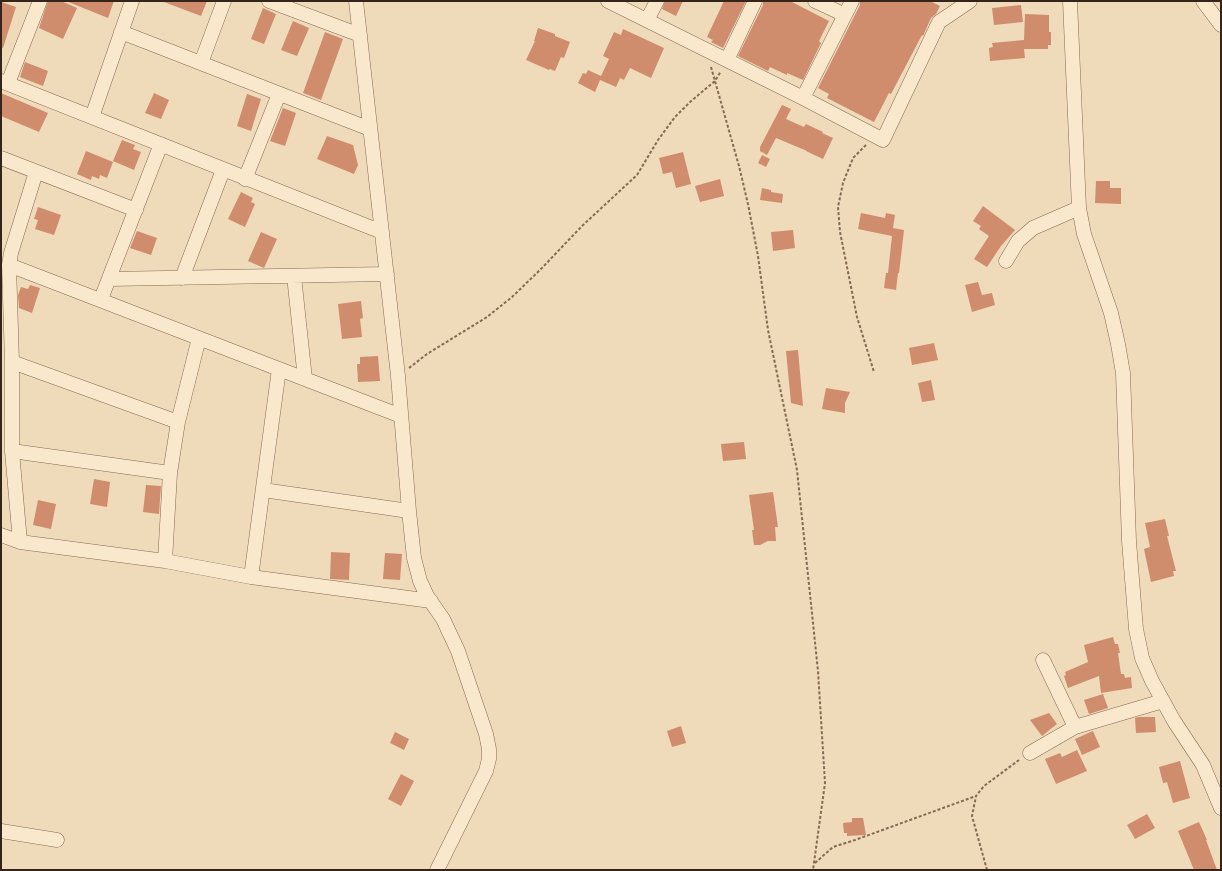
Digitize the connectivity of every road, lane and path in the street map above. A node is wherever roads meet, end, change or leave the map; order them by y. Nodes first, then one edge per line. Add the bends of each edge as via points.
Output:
1 (40, 1) edge
2 (132, 1) edge
3 (224, 1) edge
4 (269, 1) edge
5 (356, 1) edge
6 (608, 1) edge
7 (657, 1) edge
8 (755, 1) edge
9 (815, 1) edge
10 (852, 1) edge
11 (970, 1) edge
12 (1070, 1) edge
13 (1203, 1) edge
14 (845, 15) junction
15 (647, 20) junction
16 (1221, 25) edge
17 (121, 32) junction
18 (360, 35) junction
19 (707, 50) junction
20 (727, 60) junction
21 (201, 63) junction
22 (715, 81) junction
23 (4, 82) edge
24 (279, 94) junction
25 (803, 98) junction
26 (92, 117) junction
27 (370, 129) junction
28 (883, 140) junction
29 (161, 144) junction
30 (1, 158) edge
31 (222, 170) junction
32 (36, 172) junction
33 (245, 179) junction
34 (1079, 208) junction
35 (136, 210) junction
36 (382, 232) junction
37 (1006, 261) dead end
38 (10, 265) junction
39 (387, 274) junction
40 (294, 276) junction
41 (182, 278) junction
42 (109, 279) junction
43 (101, 299) junction
44 (199, 338) junction
45 (12, 362) junction
46 (279, 369) junction
47 (874, 372) dead end
48 (398, 376) junction
49 (305, 379) junction
50 (401, 416) junction
51 (178, 422) junction
52 (12, 451) junction
53 (170, 473) junction
54 (263, 490) junction
55 (409, 510) junction
56 (1, 535) edge
57 (20, 542) junction
58 (164, 561) junction
59 (251, 578) junction
60 (431, 601) junction
61 (1043, 660) dead end
62 (1163, 701) junction
63 (1075, 727) junction
64 (1030, 753) joint
65 (976, 796) junction
66 (1221, 808) edge
67 (1, 831) edge
68 (57, 840) dead end
69 (814, 863) junction
70 (437, 870) edge
71 (813, 870) edge
72 (987, 870) edge

1 - 23 street
2 - 17 street
3 - 21 street
4 - 18 street
5 - 18 street
6 - 15 street
7 - 15 street
8 - 20 street
9 - 14 street
10 - 14 street
11 - 28 street via 939,22
12 - 34 street
13 - 16 street
14 - 25 street
15 - 19 street
17 - 21 street
17 - 26 street
18 - 27 street
19 - 20 street
19 - 22 path
20 - 22 path
20 - 25 street
21 - 24 street
22 - 48 path via 675,117 637,175 517,292 487,317 427,354
22 - 69 path via 748,204 768,330 797,470 818,671 825,783
23 - 26 street
24 - 27 street
24 - 33 street
25 - 28 street
26 - 29 street
27 - 36 street
28 - 47 path via 866,146 853,158 843,183 838,207 840,232 857,317
29 - 31 street
29 - 35 street
30 - 32 street
31 - 33 street
31 - 41 street
32 - 35 street
32 - 38 street via 11,253
33 - 36 street
34 - 37 street via 1033,228 1018,241
34 - 62 street via 1084,234 1112,313 1118,344 1123,374 1129,534 1136,630 1142,658
35 - 42 street
36 - 39 street
38 - 43 street
38 - 45 street
39 - 40 street
39 - 48 street
40 - 41 street
40 - 49 street
41 - 42 street
42 - 43 street
43 - 44 street
44 - 46 street
44 - 51 street
45 - 51 street
45 - 52 street
46 - 49 street
46 - 54 street
48 - 50 street
49 - 50 street
50 - 55 street
51 - 53 street
52 - 53 street
52 - 57 street
53 - 58 street
54 - 55 street
54 - 59 street
55 - 60 street via 416,567
56 - 57 street
57 - 58 street
58 - 59 street
59 - 60 street
60 - 70 street via 449,630 458,651 486,734 490,754 486,771
61 - 63 street
62 - 63 street
62 - 66 street via 1203,765
63 - 64 street
64 - 65 path via 984,786
65 - 69 path via 833,847
65 - 72 path via 972,816
67 - 68 street
69 - 71 path

